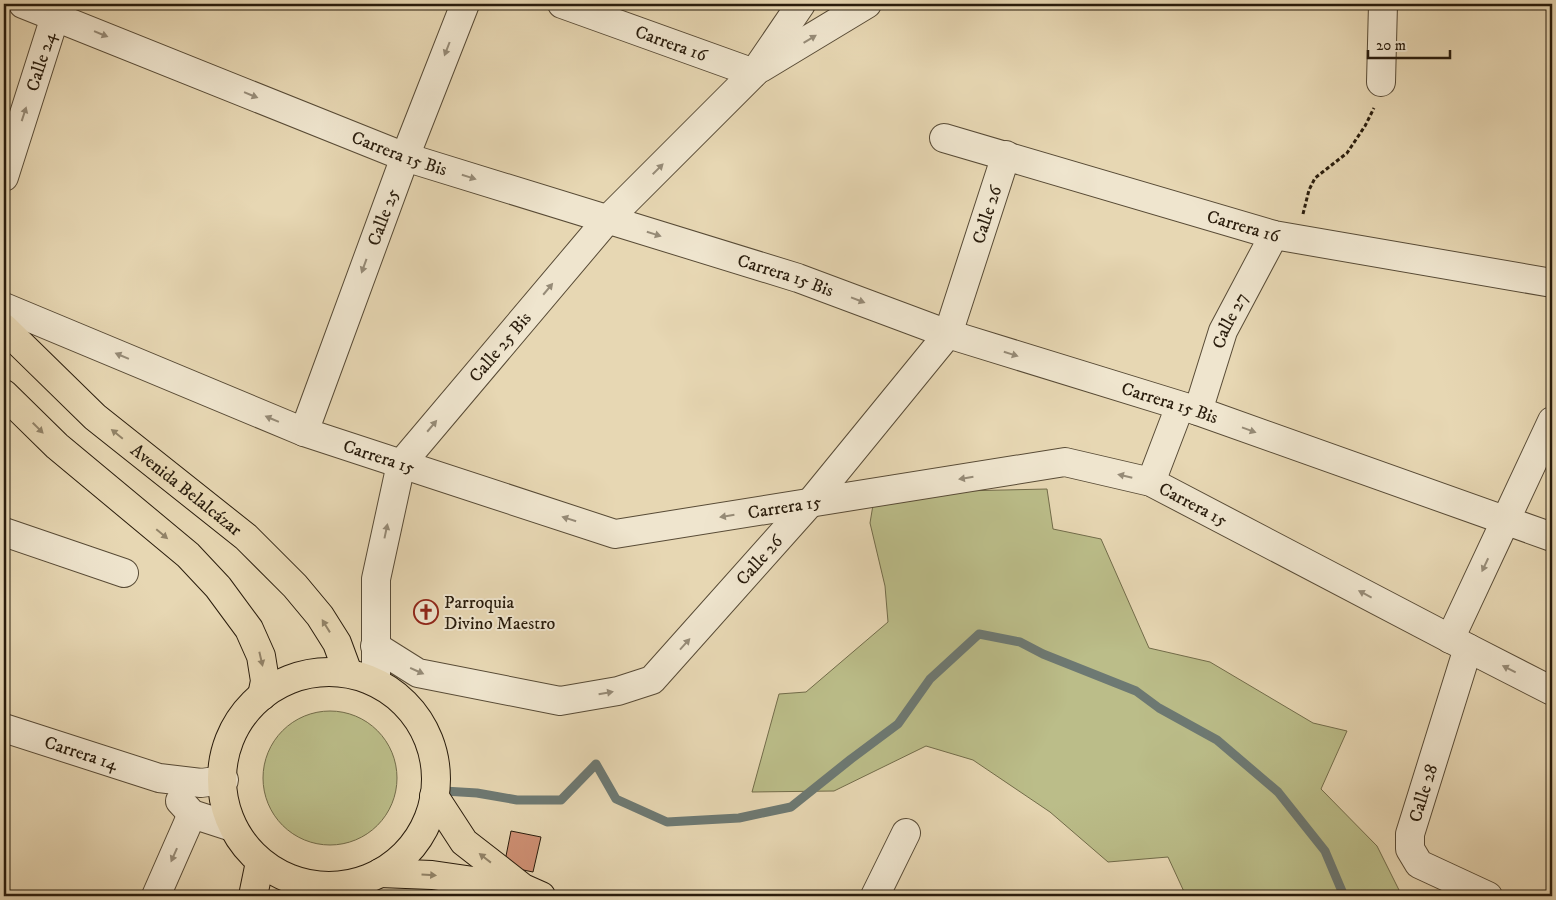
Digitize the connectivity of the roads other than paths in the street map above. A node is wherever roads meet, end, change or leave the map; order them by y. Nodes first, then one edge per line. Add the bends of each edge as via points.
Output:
1 (23, 4) edge
2 (465, 4) edge
3 (562, 4) edge
4 (801, 4) edge
5 (867, 4) edge
6 (1383, 4) edge
7 (58, 10) edge
8 (754, 73) junction
9 (1381, 82) road end
10 (944, 138) dead end
11 (1006, 155) junction
12 (404, 157) junction
13 (4, 177) edge
14 (607, 220) junction
15 (1287, 237) junction
16 (1552, 283) edge
17 (4, 307) edge
18 (4, 328) edge
19 (948, 334) junction
20 (4, 394) edge
21 (1189, 409) junction
22 (1552, 421) edge
23 (304, 432) junction
24 (401, 464) junction
25 (1151, 482) junction
26 (810, 503) junction
27 (1505, 520) junction
28 (4, 532) edge
29 (1552, 537) edge
30 (124, 573) dead end
31 (1459, 643) junction
32 (375, 646) junction
33 (347, 670) junction
34 (376, 680) junction
35 (1552, 691) edge
36 (262, 696) junction
37 (4, 728) edge
38 (158, 778) junction
39 (224, 780) junction
40 (434, 796) junction
41 (192, 814) junction
42 (229, 826) junction
43 (906, 833) dead end
44 (260, 862) junction
45 (361, 885) edge
46 (532, 892) edge
47 (156, 896) edge
48 (254, 896) edge
49 (875, 896) edge
50 (1488, 896) edge

1 - 7 street, Carrera 15 Bis
2 -> 12 street, Calle 25
3 - 8 street, Carrera 16
4 - 8 street, Calle 25 Bis
8 -> 5 street, Calle 25 Bis
6 - 9 street
7 -> 12 street, Carrera 15 Bis
13 -> 7 street, Calle 24
14 -> 8 street, Calle 25 Bis
10 - 11 street, Carrera 16
11 - 15 street, Carrera 16
11 - 19 street, Calle 26
12 -> 14 street, Carrera 15 Bis
12 -> 23 street, Calle 25
14 -> 19 street, Carrera 15 Bis via 798,278
24 -> 14 street, Calle 25 Bis
15 - 16 street, Carrera 16
15 - 21 street, Calle 27 via 1223,331
23 -> 17 street, Carrera 15
33 -> 18 main road, Avenida Belalcázar via 337,643 295,586 246,538 95,417
19 -> 21 street, Carrera 15 Bis
19 - 26 street, Calle 26
20 -> 36 main road via 57,446 188,555 218,587 249,629 261,656 265,681
21 - 25 street, Calle 27
21 -> 27 street, Carrera 15 Bis
22 - 27 street, Calle 28
23 - 24 street, Carrera 15
26 -> 24 street, Carrera 15 via 615,534
32 -> 24 street, Calle 25 Bis via 376,579
25 -> 26 street, Carrera 15 via 1065,462
31 -> 25 street, Carrera 15
32 -> 26 street, Calle 26 via 418,673 560,701 618,691 652,680
27 - 29 street, Carrera 15 Bis
27 -> 31 street, Calle 28
28 - 30 street
35 -> 31 street, Carrera 15
31 - 50 street, Calle 28 via 1410,834 1410,849 1419,864
32 - 34 street, Calle 25 Bis
33 - 34 main road
33 - 36 main road via 302,674 282,682
34 - 40 main road via 401,697 426,732 434,757
36 - 39 main road via 236,733
37 - 38 street, Carrera 14
38 - 39 street, Carrera 14 via 201,783
38 - 41 street, Carrera 14
39 - 42 main road
40 - 45 main road via 412,840 397,858
46 -> 40 main road via 464,842
41 - 42 street, Carrera 14
41 -> 47 street
42 - 44 main road
43 - 49 street
44 - 45 main road via 289,881 309,886
44 - 48 main road
45 -> 46 main road via 432,875

